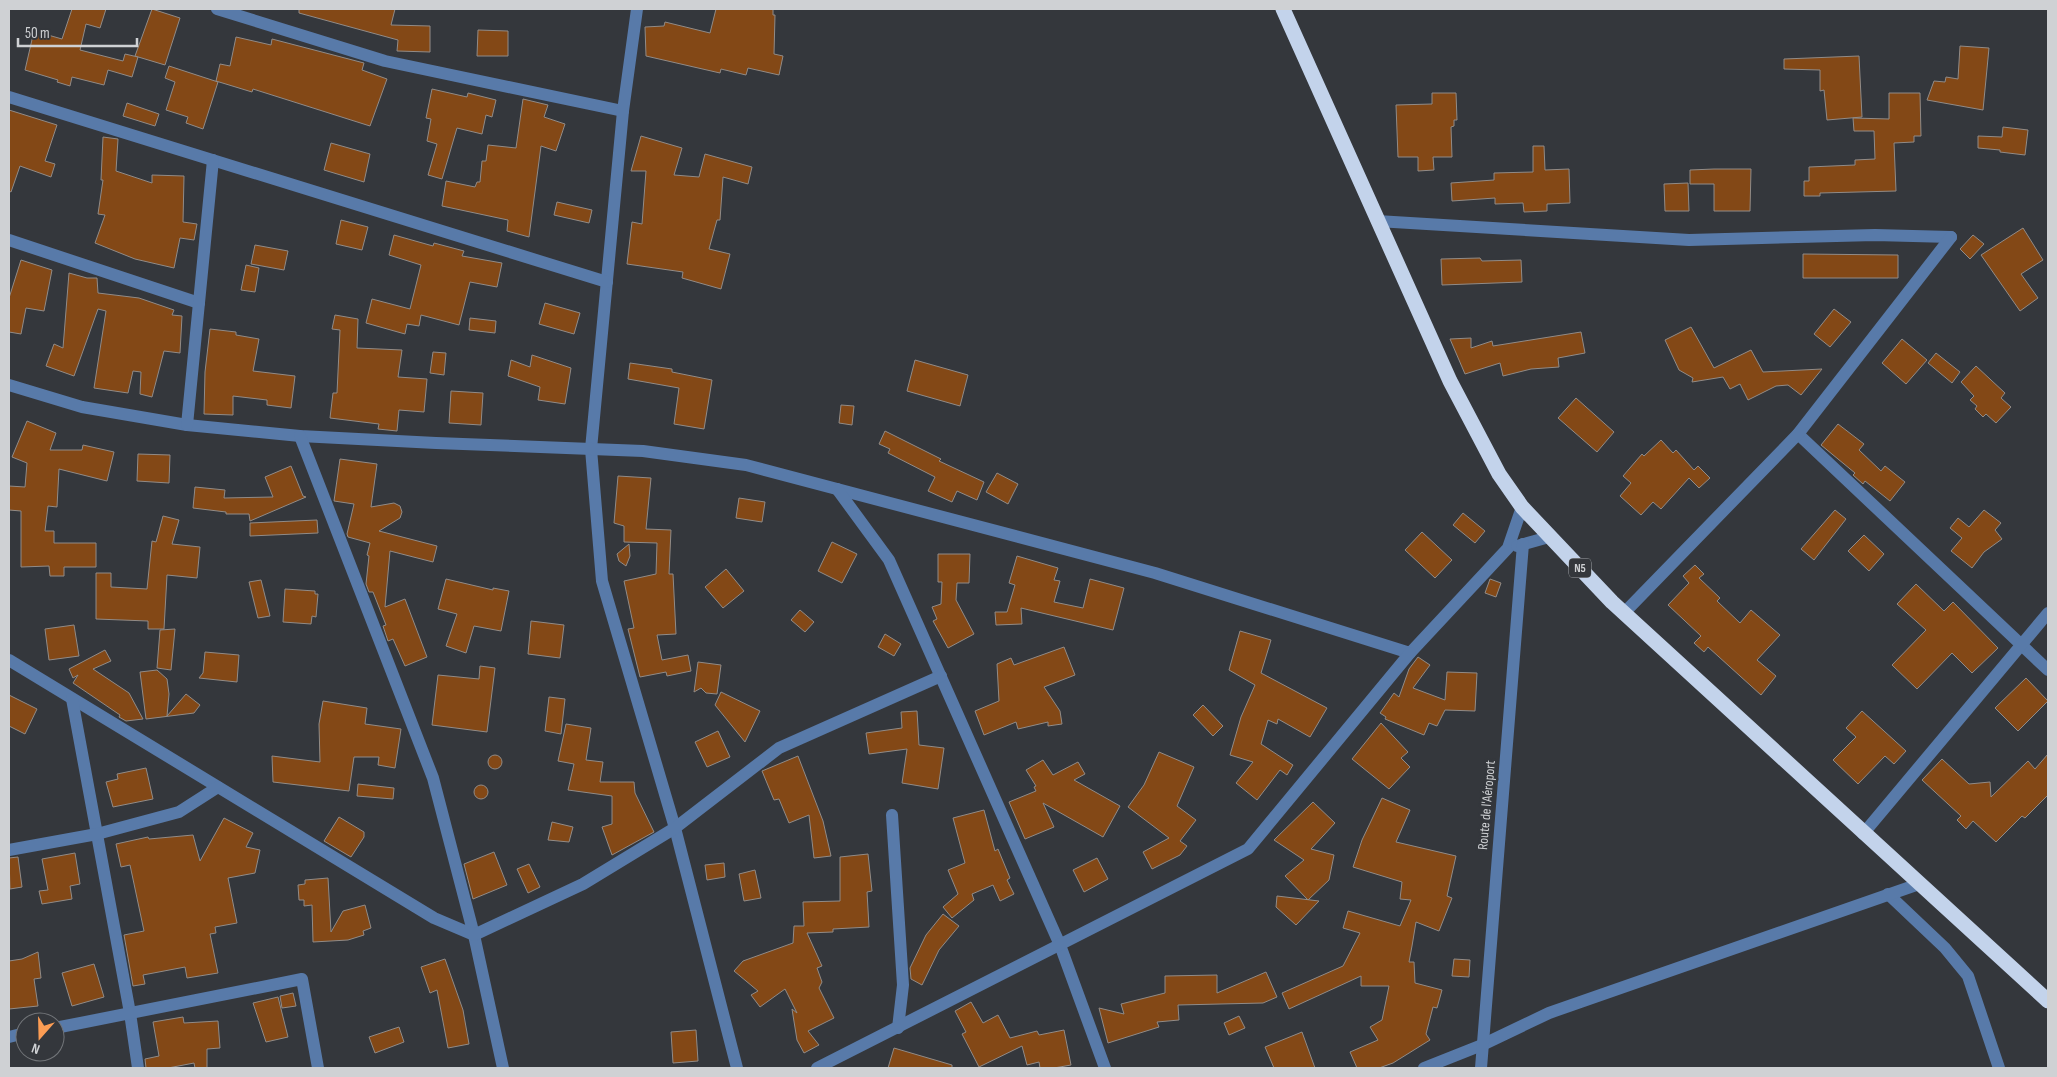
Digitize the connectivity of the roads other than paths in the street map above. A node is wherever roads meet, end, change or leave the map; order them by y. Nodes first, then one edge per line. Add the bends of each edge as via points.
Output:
1 (217, 9) edge
2 (637, 9) edge
3 (1283, 9) edge
4 (9, 97) edge
5 (623, 111) junction
6 (213, 160) junction
7 (1377, 221) junction
8 (9, 240) edge
9 (607, 282) junction
10 (199, 303) junction
11 (9, 385) edge
12 (187, 425) junction
13 (1798, 434) junction
14 (300, 436) junction
15 (591, 449) junction
16 (837, 489) junction
17 (1522, 507) junction
18 (1550, 537) junction
19 (1523, 544) junction
20 (1508, 548) junction
21 (1624, 613) junction
22 (2048, 613) edge
23 (2021, 645) junction
24 (1410, 653) junction
25 (9, 660) edge
26 (2048, 670) edge
27 (941, 676) junction
28 (72, 698) junction
29 (218, 787) junction
30 (892, 815) dead end
31 (675, 828) junction
32 (97, 834) junction
33 (1863, 834) junction
34 (9, 850) edge
35 (1919, 884) junction
36 (1888, 894) junction
37 (474, 935) junction
38 (1060, 945) junction
39 (2048, 1001) edge
40 (130, 1013) junction
41 (65, 1026) edge
42 (898, 1028) junction
43 (1482, 1045) junction
44 (138, 1068) edge
45 (318, 1068) edge
46 (503, 1068) edge
47 (737, 1068) edge
48 (817, 1068) edge
49 (1104, 1068) edge
50 (1424, 1068) edge
51 (1481, 1068) edge
52 (1999, 1068) edge

1 - 5 street via 385,61
2 - 5 street
3 - 7 highway, N5
4 - 6 street
5 - 9 street
6 - 9 street
6 - 10 street
7 - 13 street via 1688,240 1875,235 1951,237
7 - 17 highway, N5 via 1450,381 1499,474
8 - 10 street
9 - 15 street
10 - 12 street
11 - 12 street via 82,407
12 - 14 street
13 - 21 street
13 - 23 street
14 - 15 street
14 - 37 street via 433,778
15 - 16 street via 643,451 746,465
15 - 31 street via 602,581
16 - 24 street via 1155,573
16 - 27 street via 889,560
17 - 18 highway, N5
17 - 20 street
18 - 19 street
18 - 21 highway, N5
19 - 20 street
19 - 43 street, Route de l'Aéroport
20 - 24 street
21 - 33 highway, N5
22 - 23 street
23 - 26 street
23 - 33 street
24 - 38 street via 1248,849
25 - 28 street
27 - 31 street via 779,748
27 - 38 street
28 - 29 street
28 - 32 street
29 - 32 street via 179,812
29 - 37 street via 434,918
30 - 42 street via 903,985
31 - 37 street via 583,884
31 - 47 street
32 - 34 street
32 - 40 street
33 - 35 highway, N5
35 - 36 street
35 - 39 highway, N5
36 - 43 street via 1550,1013
36 - 52 street via 1945,948 1968,976
37 - 46 street
38 - 42 street
38 - 49 street
40 - 41 street
40 - 44 street
40 - 45 street via 302,979
42 - 48 street
43 - 50 street
43 - 51 street, Route de l'Aéroport

